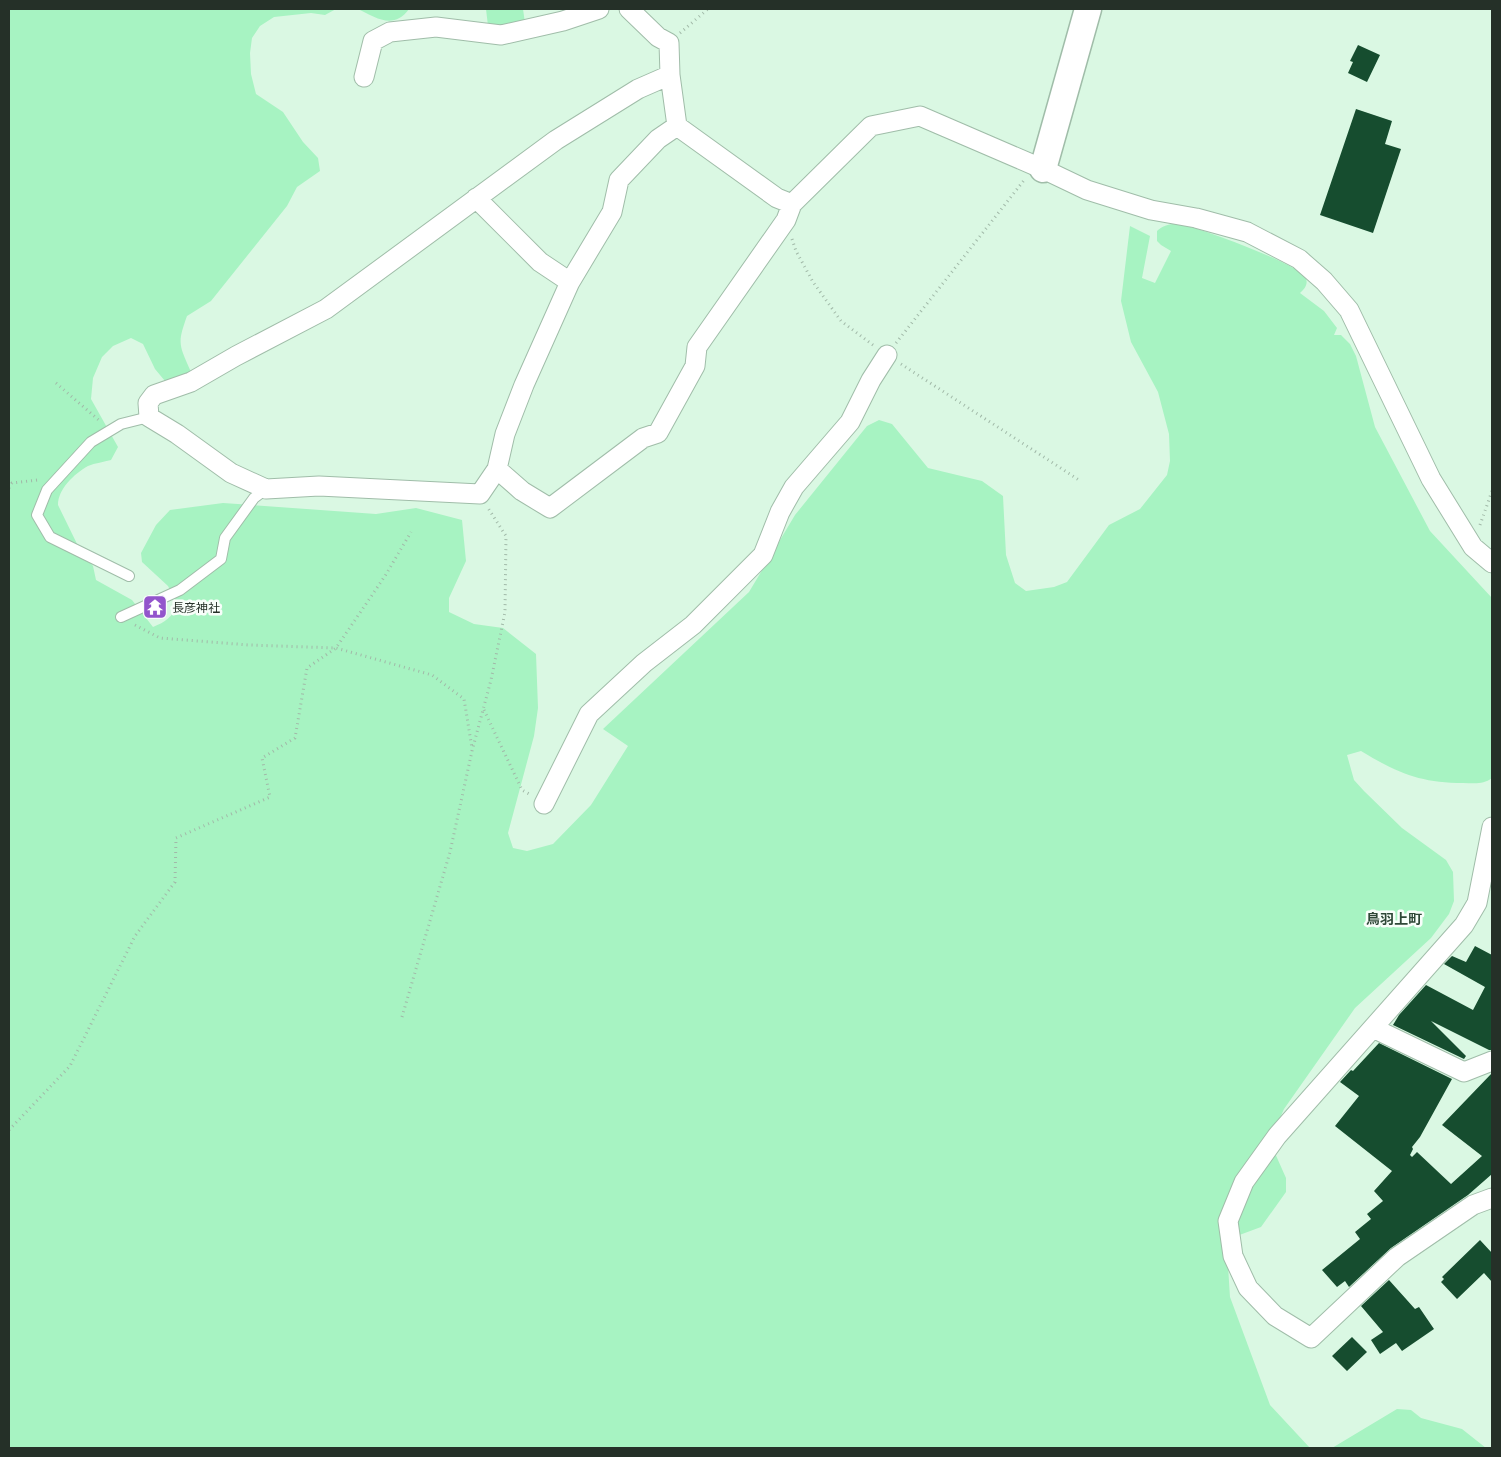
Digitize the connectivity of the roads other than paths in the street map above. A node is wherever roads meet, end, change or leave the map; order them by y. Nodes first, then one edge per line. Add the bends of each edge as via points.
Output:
1 (599, 9) edge
2 (629, 9) edge
3 (1088, 9) edge
4 (670, 75) junction
5 (364, 77) dead end
6 (677, 126) junction
7 (1043, 169) junction
8 (476, 198) junction
9 (789, 212) junction
10 (570, 282) junction
11 (886, 355) road end
12 (149, 417) junction
13 (497, 469) junction
14 (266, 488) junction
15 (1492, 563) edge
16 (130, 576) dead end
17 (121, 617) road end
18 (544, 804) road end
19 (1492, 827) edge
20 (1373, 1028) junction
21 (1492, 1061) edge
22 (1492, 1198) edge

1 - 5 street via 501,35 436,27 390,32 373,41
2 - 4 street via 658,37 669,43
3 - 7 street
4 - 6 street
4 - 8 street via 638,89 556,140
6 - 9 street via 776,198
6 - 10 street via 658,139 619,180 612,212
7 - 9 street via 920,116 871,126
7 - 15 street via 1086,190 1150,210 1246,232 1299,259 1349,310 1431,479 1473,547
8 - 10 street via 540,262
8 - 12 street via 326,309 191,382 154,395 148,402
9 - 13 street via 697,347 695,366 658,433 643,438 550,508 522,491
10 - 13 street via 524,385 508,426
11 - 18 street via 850,422 794,488 780,512 763,555 692,625 644,663 589,714
12 - 14 street via 230,473
12 - 16 lane via 122,424 91,442 47,490 37,515 50,537
13 - 14 street via 480,494 319,486
14 - 17 lane via 254,498 226,538 221,559 180,590
19 - 20 street via 1477,903 1464,925
20 - 21 street via 1464,1072
20 - 22 street via 1276,1136 1244,1182 1228,1221 1233,1256 1248,1288 1275,1316 1312,1338 1397,1257 1473,1205

